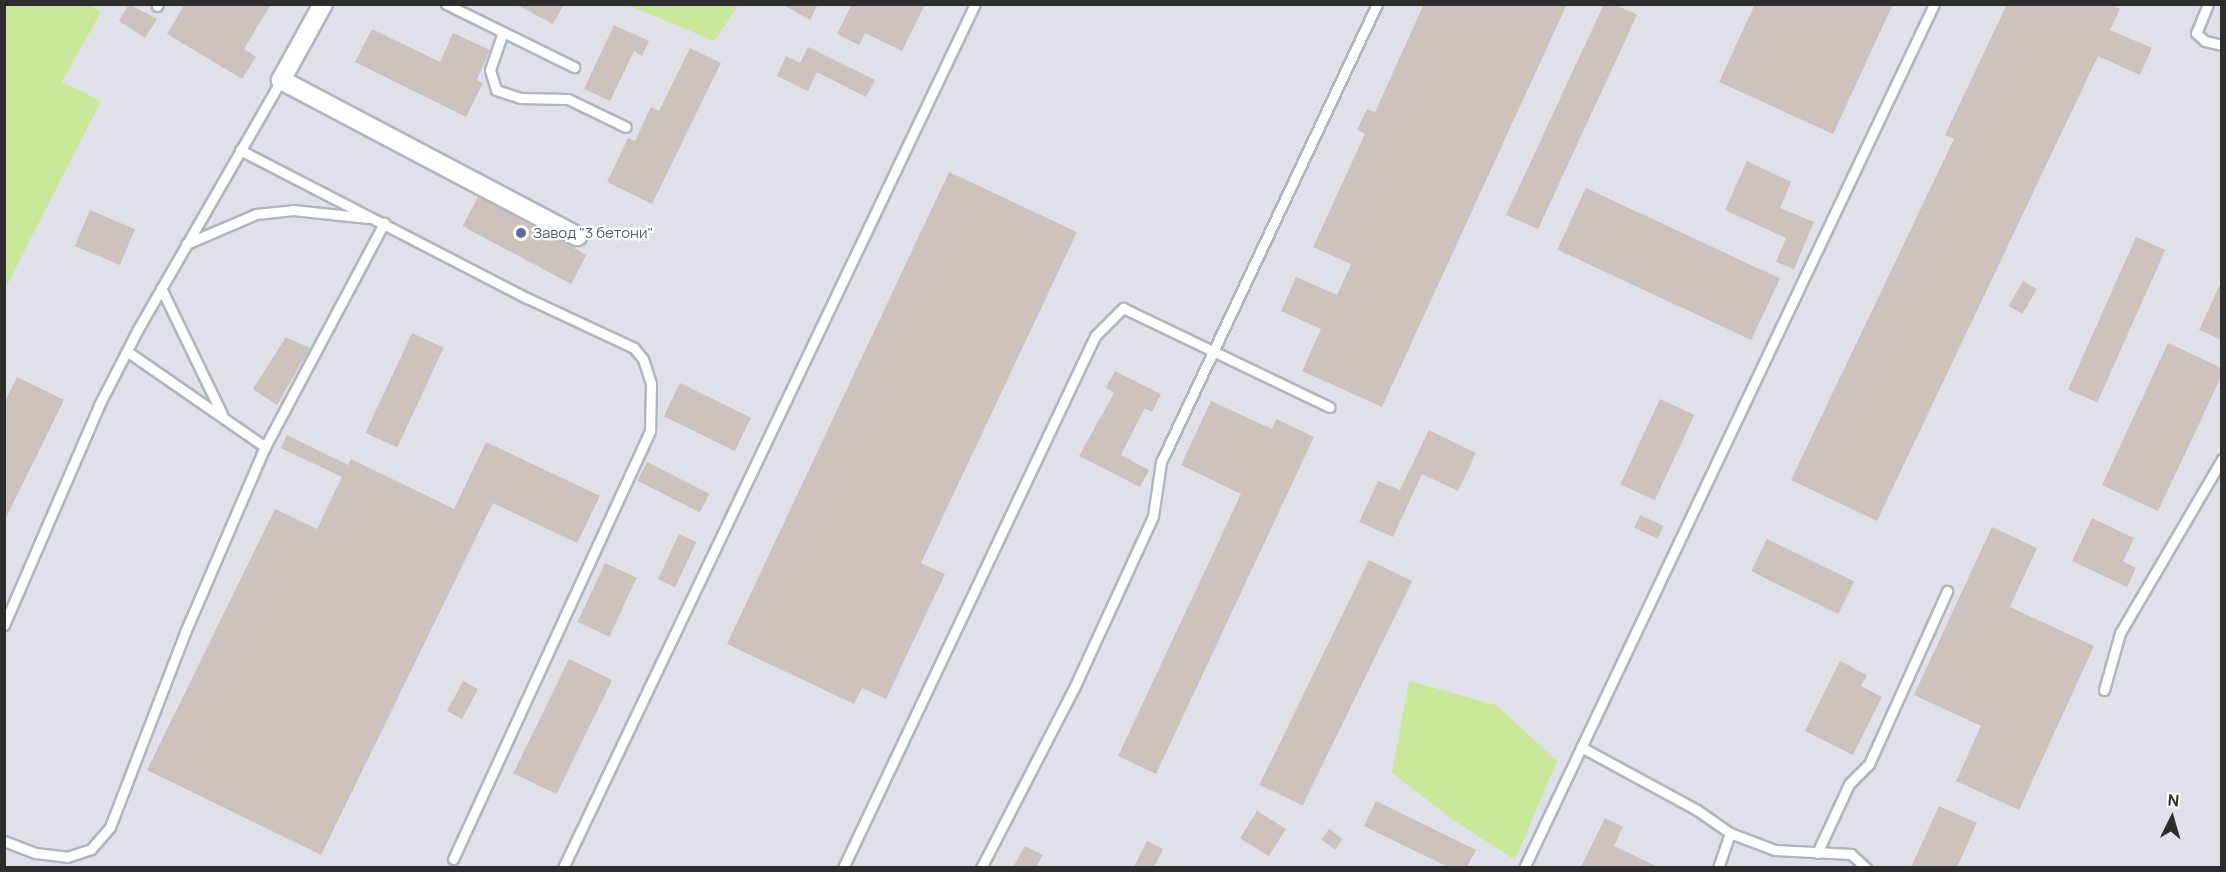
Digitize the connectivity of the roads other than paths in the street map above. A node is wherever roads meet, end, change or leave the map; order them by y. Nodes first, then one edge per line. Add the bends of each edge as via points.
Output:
1 (323, 4) edge
2 (446, 4) edge
3 (975, 4) edge
4 (1377, 4) edge
5 (1934, 4) edge
6 (2208, 4) edge
7 (503, 32) junction
8 (2222, 45) edge
9 (574, 67) dead end
10 (281, 80) junction
11 (626, 127) dead end
12 (240, 150) junction
13 (380, 221) junction
14 (577, 236) dead end
15 (186, 244) junction
16 (161, 288) junction
17 (1213, 351) junction
18 (128, 352) junction
19 (1330, 407) dead end
20 (223, 416) junction
21 (265, 447) junction
22 (2222, 459) edge
23 (1947, 591) dead end
24 (4, 625) edge
25 (2104, 690) dead end
26 (1581, 747) junction
27 (1730, 833) junction
28 (4, 841) edge
29 (1817, 853) junction
30 (453, 859) dead end
31 (563, 867) edge
32 (843, 867) edge
33 (981, 867) edge
34 (1524, 867) edge
35 (1718, 867) edge
36 (1866, 867) edge

1 - 10 street
2 - 7 lane
3 - 31 lane
4 - 17 lane
5 - 26 lane
6 - 8 lane via 2196,33 2205,41
7 - 9 lane
7 - 11 lane via 490,70 496,90 520,98 568,99
10 - 12 lane
10 - 14 street
12 - 13 lane
12 - 15 lane
13 - 15 lane via 293,210 256,214
13 - 21 lane
13 - 30 lane via 634,348 643,359 653,403 650,430
15 - 16 lane
16 - 18 lane
16 - 20 lane
17 - 19 lane
17 - 32 lane via 1123,308 1095,336
17 - 33 lane via 1161,462 1153,516 1074,688
18 - 20 lane
18 - 24 lane via 99,405
20 - 21 lane
21 - 28 lane via 186,630 110,827 91,849 67,857 36,853
22 - 25 lane via 2120,633
23 - 29 lane via 1869,764 1849,784
26 - 27 lane via 1697,810
26 - 34 lane
27 - 29 lane via 1775,850
27 - 35 lane
29 - 36 lane via 1851,854

